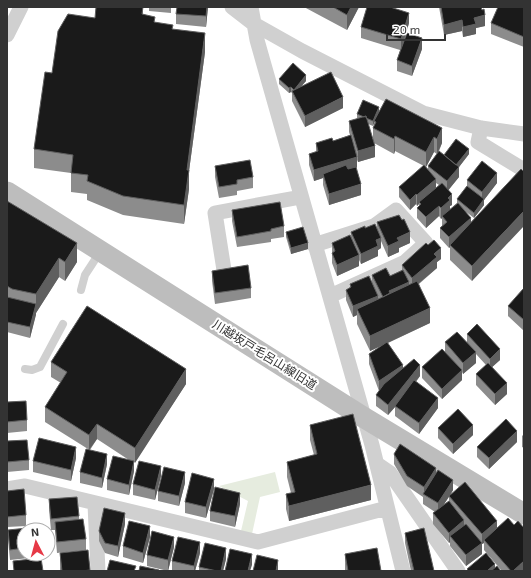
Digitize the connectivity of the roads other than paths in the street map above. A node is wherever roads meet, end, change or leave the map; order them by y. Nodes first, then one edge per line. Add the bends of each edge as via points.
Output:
1 (21, 7) edge
2 (232, 7) edge
3 (251, 7) edge
4 (254, 24) junction
5 (7, 35) edge
6 (481, 128) junction
7 (524, 134) edge
8 (524, 170) edge
9 (7, 192) edge
10 (300, 197) junction
11 (314, 244) junction
12 (101, 250) junction
13 (224, 270) edge
14 (81, 290) dead end
15 (330, 296) junction
16 (63, 324) dead end
17 (25, 369) dead end
18 (363, 417) junction
19 (377, 464) junction
20 (7, 489) edge
21 (95, 504) junction
22 (387, 508) junction
23 (524, 514) edge
24 (98, 571) edge
25 (402, 571) edge
26 (458, 571) edge

1 - 5 street
2 - 4 street
3 - 4 street
4 - 6 street via 308,55 423,113
4 - 10 street
6 - 7 street
6 - 8 street via 478,142
9 - 12 street, 川越坂戸毛呂山線旧道
10 - 11 street
10 - 13 street via 215,212
11 - 15 street
11 - 15 street via 374,226 396,210 426,243 405,262
12 - 14 lane via 84,275
12 - 18 street, 川越坂戸毛呂山線旧道
15 - 18 street
16 - 17 lane via 40,367
18 - 19 street
18 - 23 street, 川越坂戸毛呂山線旧道
19 - 22 street
19 - 26 street via 390,473
20 - 21 street via 25,486
21 - 22 street via 258,542
21 - 24 street
22 - 25 street

